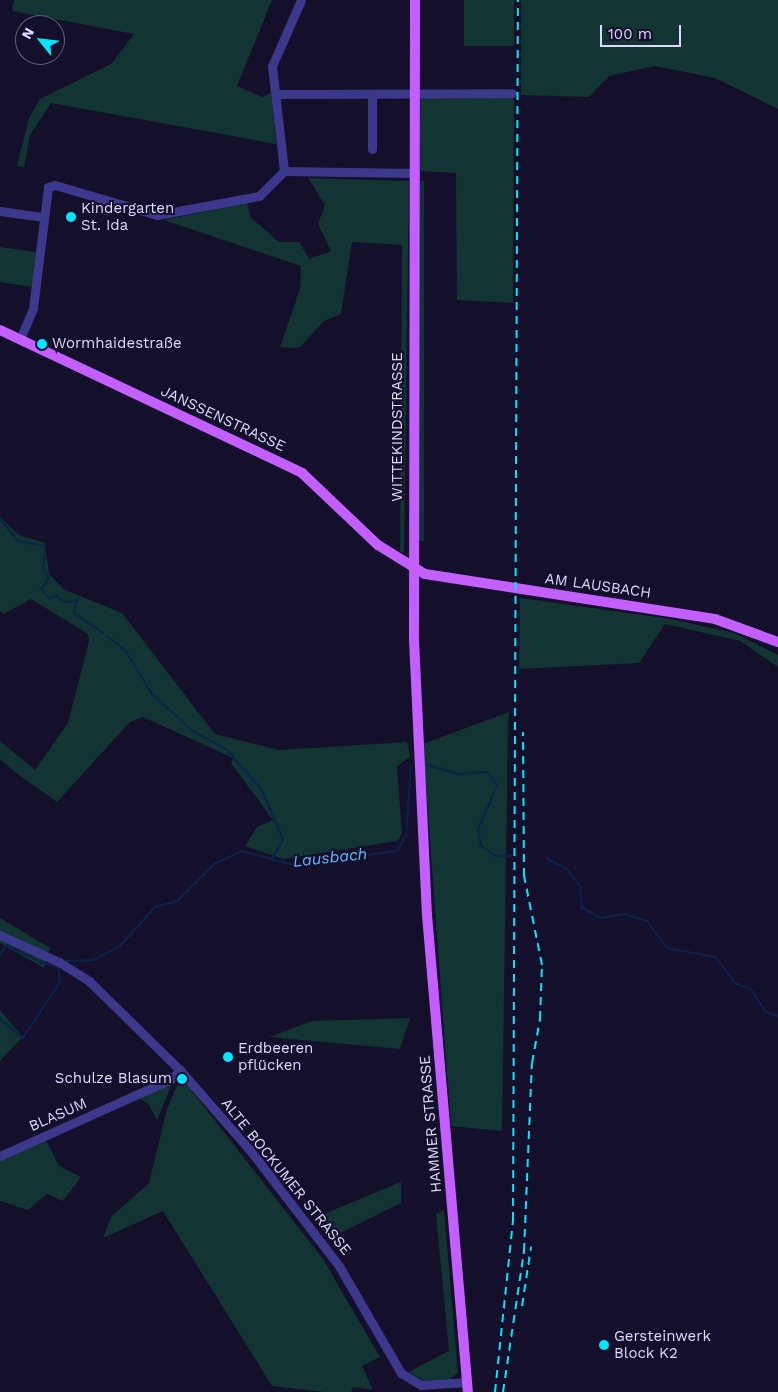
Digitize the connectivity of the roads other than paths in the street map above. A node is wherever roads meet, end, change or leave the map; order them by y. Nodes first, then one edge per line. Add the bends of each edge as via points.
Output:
1 (301, 0) edge
2 (415, 0) edge
3 (512, 93) dead end
4 (276, 94) junction
5 (372, 94) junction
6 (414, 94) junction
7 (372, 149) dead end
8 (284, 171) junction
9 (414, 173) junction
10 (0, 211) edge
11 (42, 217) junction
12 (0, 330) edge
13 (20, 339) junction
14 (412, 567) junction
15 (778, 642) edge
16 (424, 854) joint
17 (0, 935) edge
18 (180, 1070) junction
19 (0, 1156) edge
20 (468, 1387) edge

1 - 4 street via 272,66
2 - 6 main road, WITTEKINDSTRASSE
3 - 6 street
4 - 5 street
4 - 8 street
5 - 6 street
5 - 7 street
6 - 9 main road, WITTEKINDSTRASSE
8 - 9 street
8 - 11 street via 259,196 157,215 55,185 45,192
9 - 14 main road, WITTEKINDSTRASSE
10 - 11 street
11 - 13 street via 33,308
12 - 13 main road, JANSSENSTRASSE
13 - 14 main road, JANSSENSTRASSE via 302,473 378,544
14 - 15 main road, AM LAUSBACH via 435,577 715,619
14 - 16 main road, WITTEKINDSTRASSE
16 - 20 main road, HAMMER STRASSE
17 - 18 street, ALTE BOCKUMER STRASSE via 73,970 140,1026
18 - 19 street, BLASUM via 171,1079
18 - 20 street, ALTE BOCKUMER STRASSE via 249,1149 339,1266 401,1373 421,1385

